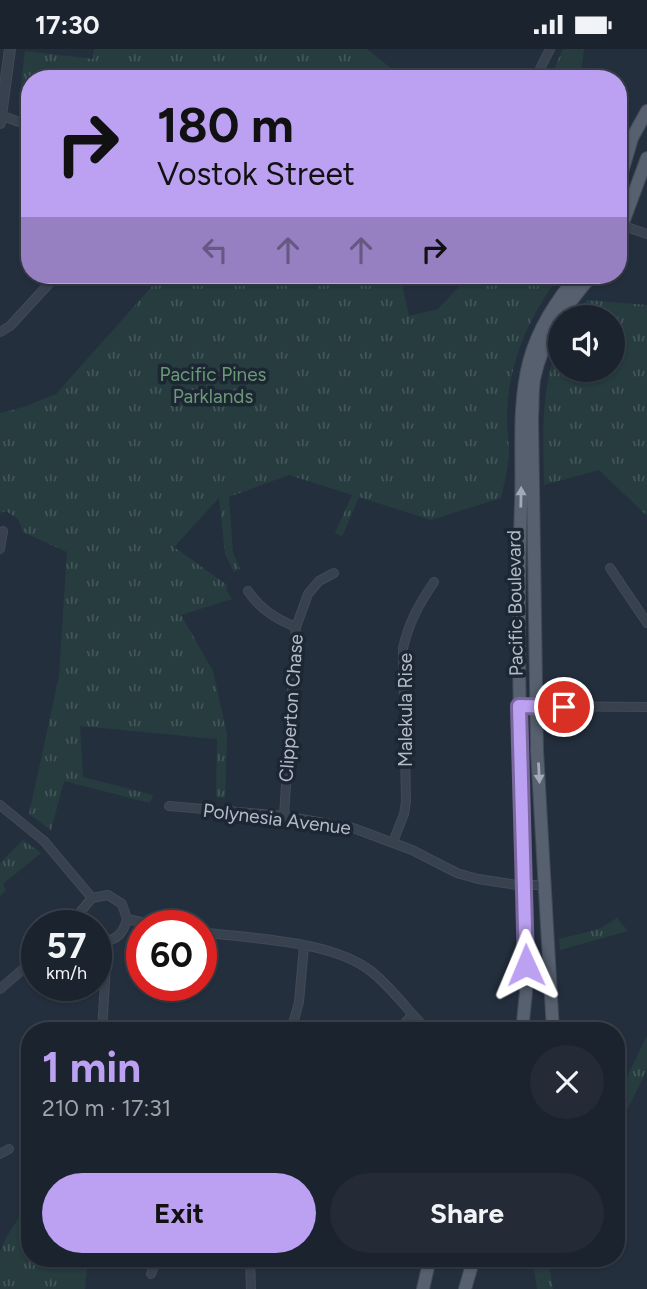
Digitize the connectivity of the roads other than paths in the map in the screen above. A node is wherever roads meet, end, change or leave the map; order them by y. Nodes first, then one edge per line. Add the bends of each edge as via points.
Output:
1 (10, 49) edge
2 (550, 49) edge
3 (540, 70) edge
4 (647, 111) edge
5 (1, 119) edge
6 (21, 124) edge
7 (627, 155) edge
8 (647, 158) edge
9 (627, 211) edge
10 (627, 230) edge
11 (647, 234) edge
12 (49, 284) edge
13 (570, 284) edge
14 (584, 284) edge
15 (0, 332) edge
16 (3, 531) dead end
17 (0, 549) edge
18 (610, 568) dead end
19 (334, 573) dead end
20 (434, 582) dead end
21 (248, 591) dead end
22 (647, 623) edge
23 (296, 627) junction
24 (519, 706) junction
25 (536, 707) junction
26 (647, 707) edge
27 (0, 805) edge
28 (169, 806) dead end
29 (284, 816) junction
30 (393, 842) junction
31 (524, 885) junction
32 (543, 885) junction
33 (92, 898) junction
34 (82, 910) edge
35 (126, 911) edge
36 (126, 921) edge
37 (217, 934) edge
38 (112, 937) edge
39 (304, 946) junction
40 (21, 971) edge
41 (0, 989) edge
42 (104, 1001) edge
43 (412, 1015) junction
44 (103, 1022) edge
45 (293, 1022) edge
46 (406, 1022) edge
47 (419, 1022) edge
48 (523, 1022) edge
49 (552, 1022) edge
50 (9, 1149) dead end
51 (0, 1154) edge
52 (154, 1267) edge
53 (250, 1267) edge
54 (428, 1267) edge
55 (471, 1267) edge
56 (152, 1273) dead end
57 (251, 1289) edge
58 (423, 1289) edge
59 (465, 1289) edge

1 - 5 street
2 - 3 street
4 - 7 main road
5 - 6 street
8 - 9 main road
10 - 11 street
12 - 15 street
24 -> 13 main road via 522,404 536,341
14 - 25 main road, Pacific Boulevard via 563,309 534,381
16 - 17 street
18 - 22 street
19 - 23 street, Clipperton Chase via 308,594
20 - 30 street, Malekula Rise via 415,611 403,648 406,802
21 - 23 street via 257,605
23 - 29 street, Clipperton Chase
24 - 25 street
24 - 31 main road
25 - 26 street
25 -> 32 main road, Pacific Boulevard
27 - 33 street via 44,841
28 - 29 street, Polynesia Avenue
29 - 30 street, Polynesia Avenue via 353,828
30 - 31 street, Polynesia Avenue via 457,873
31 - 32 street, Polynesia Avenue
31 - 48 main road
32 - 49 main road, Pacific Boulevard
33 - 34 street
33 - 35 street via 116,898
36 - 38 street via 120,935
37 - 39 street
39 - 43 street via 326,949 371,970
39 - 45 street
40 - 41 street
42 - 44 street
43 - 46 street
43 - 47 street
50 - 51 street
52 - 56 street
53 - 57 street
54 - 58 main road
55 - 59 main road

